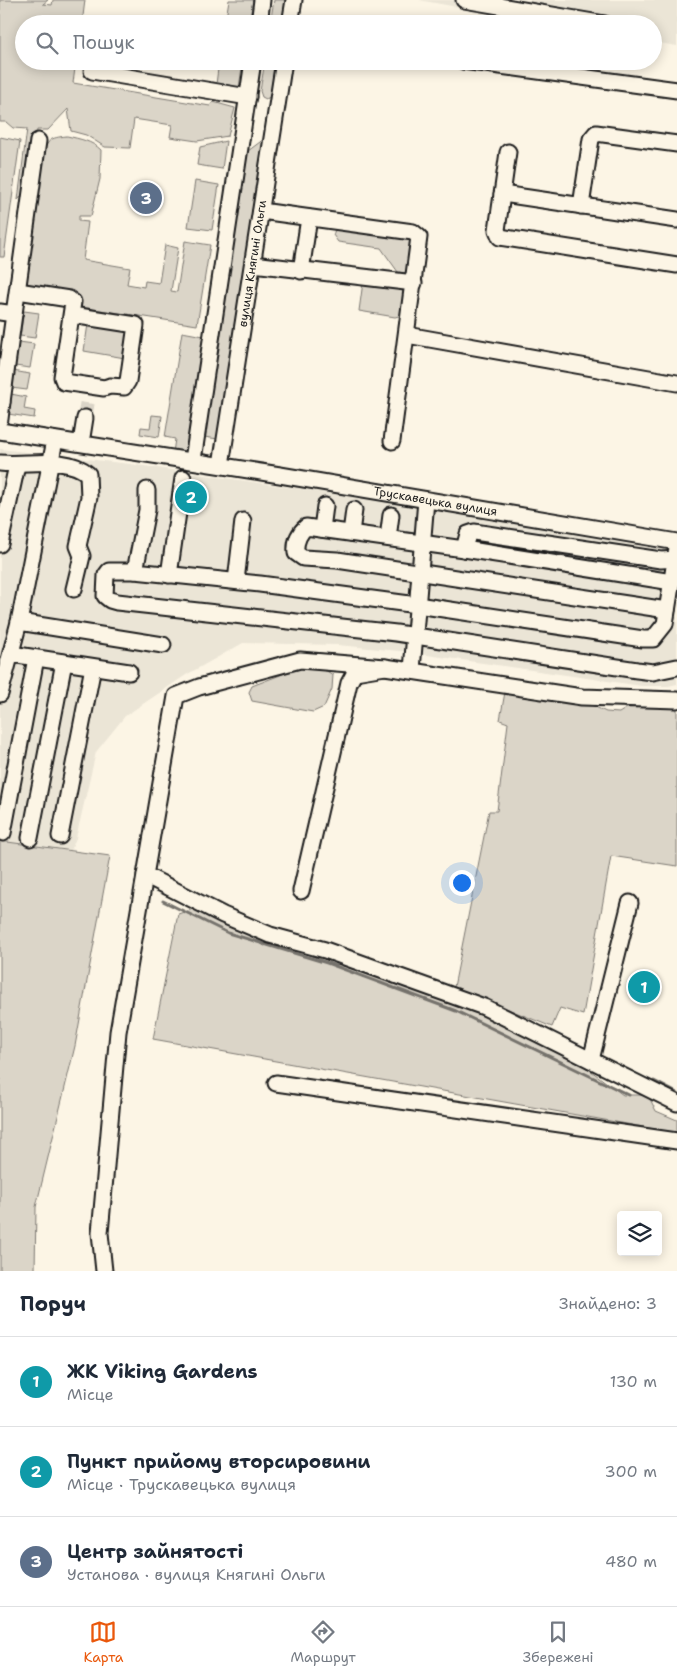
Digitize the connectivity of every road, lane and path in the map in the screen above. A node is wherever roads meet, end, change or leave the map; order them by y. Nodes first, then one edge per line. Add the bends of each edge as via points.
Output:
1 (262, 0) edge
2 (294, 0) edge
3 (464, 0) edge
4 (260, 15) edge
5 (292, 15) edge
6 (552, 15) edge
7 (252, 70) edge
8 (283, 70) edge
9 (529, 70) edge
10 (92, 71) dead end
11 (677, 90) edge
12 (248, 97) junction
13 (38, 141) dead end
14 (677, 144) edge
15 (508, 152) dead end
16 (502, 194) junction
17 (581, 206) junction
18 (261, 211) junction
19 (309, 218) junction
20 (677, 220) edge
21 (253, 264) junction
22 (677, 266) edge
23 (301, 271) junction
24 (414, 283) junction
25 (18, 291) junction
26 (7, 313) edge
27 (72, 315) junction
28 (407, 335) junction
29 (676, 379) edge
30 (1, 400) edge
31 (85, 418) tunnel mouth
32 (0, 419) edge
33 (0, 431) edge
34 (55, 440) junction
35 (392, 440) dead end
36 (81, 443) junction
37 (194, 460) junction
38 (0, 463) edge
39 (50, 464) junction
40 (17, 465) junction
41 (221, 465) junction
42 (183, 478) dead end
43 (147, 490) dead end
44 (426, 500) junction
45 (325, 506) dead end
46 (354, 510) dead end
47 (391, 515) dead end
48 (243, 521) dead end
49 (322, 529) junction
50 (351, 533) junction
51 (388, 538) junction
52 (677, 542) edge
53 (423, 543) junction
54 (0, 544) edge
55 (464, 549) junction
56 (676, 556) edge
57 (135, 571) junction
58 (420, 573) junction
59 (169, 575) junction
60 (236, 582) junction
61 (672, 582) junction
62 (74, 589) dead end
63 (417, 605) junction
64 (667, 610) junction
65 (19, 622) junction
66 (670, 628) edge
67 (414, 636) junction
68 (163, 645) dead end
69 (11, 654) junction
70 (36, 658) junction
71 (64, 662) junction
72 (93, 667) junction
73 (385, 667) junction
74 (677, 667) edge
75 (412, 670) junction
76 (129, 672) dead end
77 (0, 694) edge
78 (677, 700) edge
79 (3, 833) dead end
80 (60, 836) dead end
81 (30, 838) dead end
82 (145, 875) junction
83 (301, 891) dead end
84 (630, 903) dead end
85 (591, 1060) junction
86 (276, 1083) dead end
87 (677, 1103) edge
88 (677, 1141) edge
89 (104, 1271) edge

1 - 4 street
2 - 5 street
3 - 6 street
7 - 12 street
8 - 18 street, вулиця Княгині Ольги
9 - 11 street
10 - 12 street
12 - 37 street
13 - 25 street
14 - 17 street via 596,133 591,139
15 - 16 street
16 - 17 street
16 - 22 street via 497,230 500,238
17 - 20 street
18 - 19 street
18 - 21 street, вулиця Княгині Ольги
19 - 23 street
19 - 24 street via 417,233 420,241
21 - 23 street
21 - 41 street, вулиця Княгині Ольги
23 - 24 street
24 - 28 street
25 - 26 street
25 - 27 street via 72,300
26 - 30 street
27 - 27 street via 62,380 89,391 124,387 128,381 136,325
28 - 29 street
28 - 35 street
30 - 32 street
31 - 36 street
33 - 34 street, Трускавецька вулиця
34 - 36 street, Трускавецька вулиця
34 - 39 street
36 - 37 street, Трускавецька вулиця
37 - 41 street, Трускавецька вулиця
38 - 40 street
39 - 40 street
39 - 62 street via 75,466 88,474 89,497 78,546 82,556
39 - 65 street
40 - 54 street
41 - 44 street, Трускавецька вулиця
42 - 59 street
43 - 57 street
44 - 52 street, Трускавецька вулиця
44 - 53 street
45 - 49 street
46 - 50 street
47 - 51 street
48 - 60 street
49 - 50 street
49 - 58 street via 306,527 302,530 296,542 298,556
50 - 51 street
51 - 53 street
53 - 55 street
53 - 58 street
55 - 56 street via 468,534 474,532 661,560
55 - 61 street
56 - 61 street
57 - 59 street
57 - 67 street via 109,571 105,596 117,602
58 - 63 street
58 - 64 street
59 - 60 street
60 - 63 street
61 - 64 street
63 - 66 street via 642,638 653,639
63 - 67 street
64 - 66 street
65 - 68 street
65 - 69 street
67 - 74 street via 636,670 653,672
67 - 75 street
69 - 70 street
69 - 77 street
70 - 71 street
70 - 79 street
71 - 72 street
71 - 81 street
72 - 76 street
72 - 80 street
73 - 75 street
73 - 82 street via 300,660 176,696
73 - 83 street via 355,672 349,683
75 - 78 street via 582,697
82 - 85 street via 223,915 270,934 325,950 484,1007
82 - 89 street via 118,1032 100,1233
84 - 85 street
85 - 87 street
86 - 88 street

